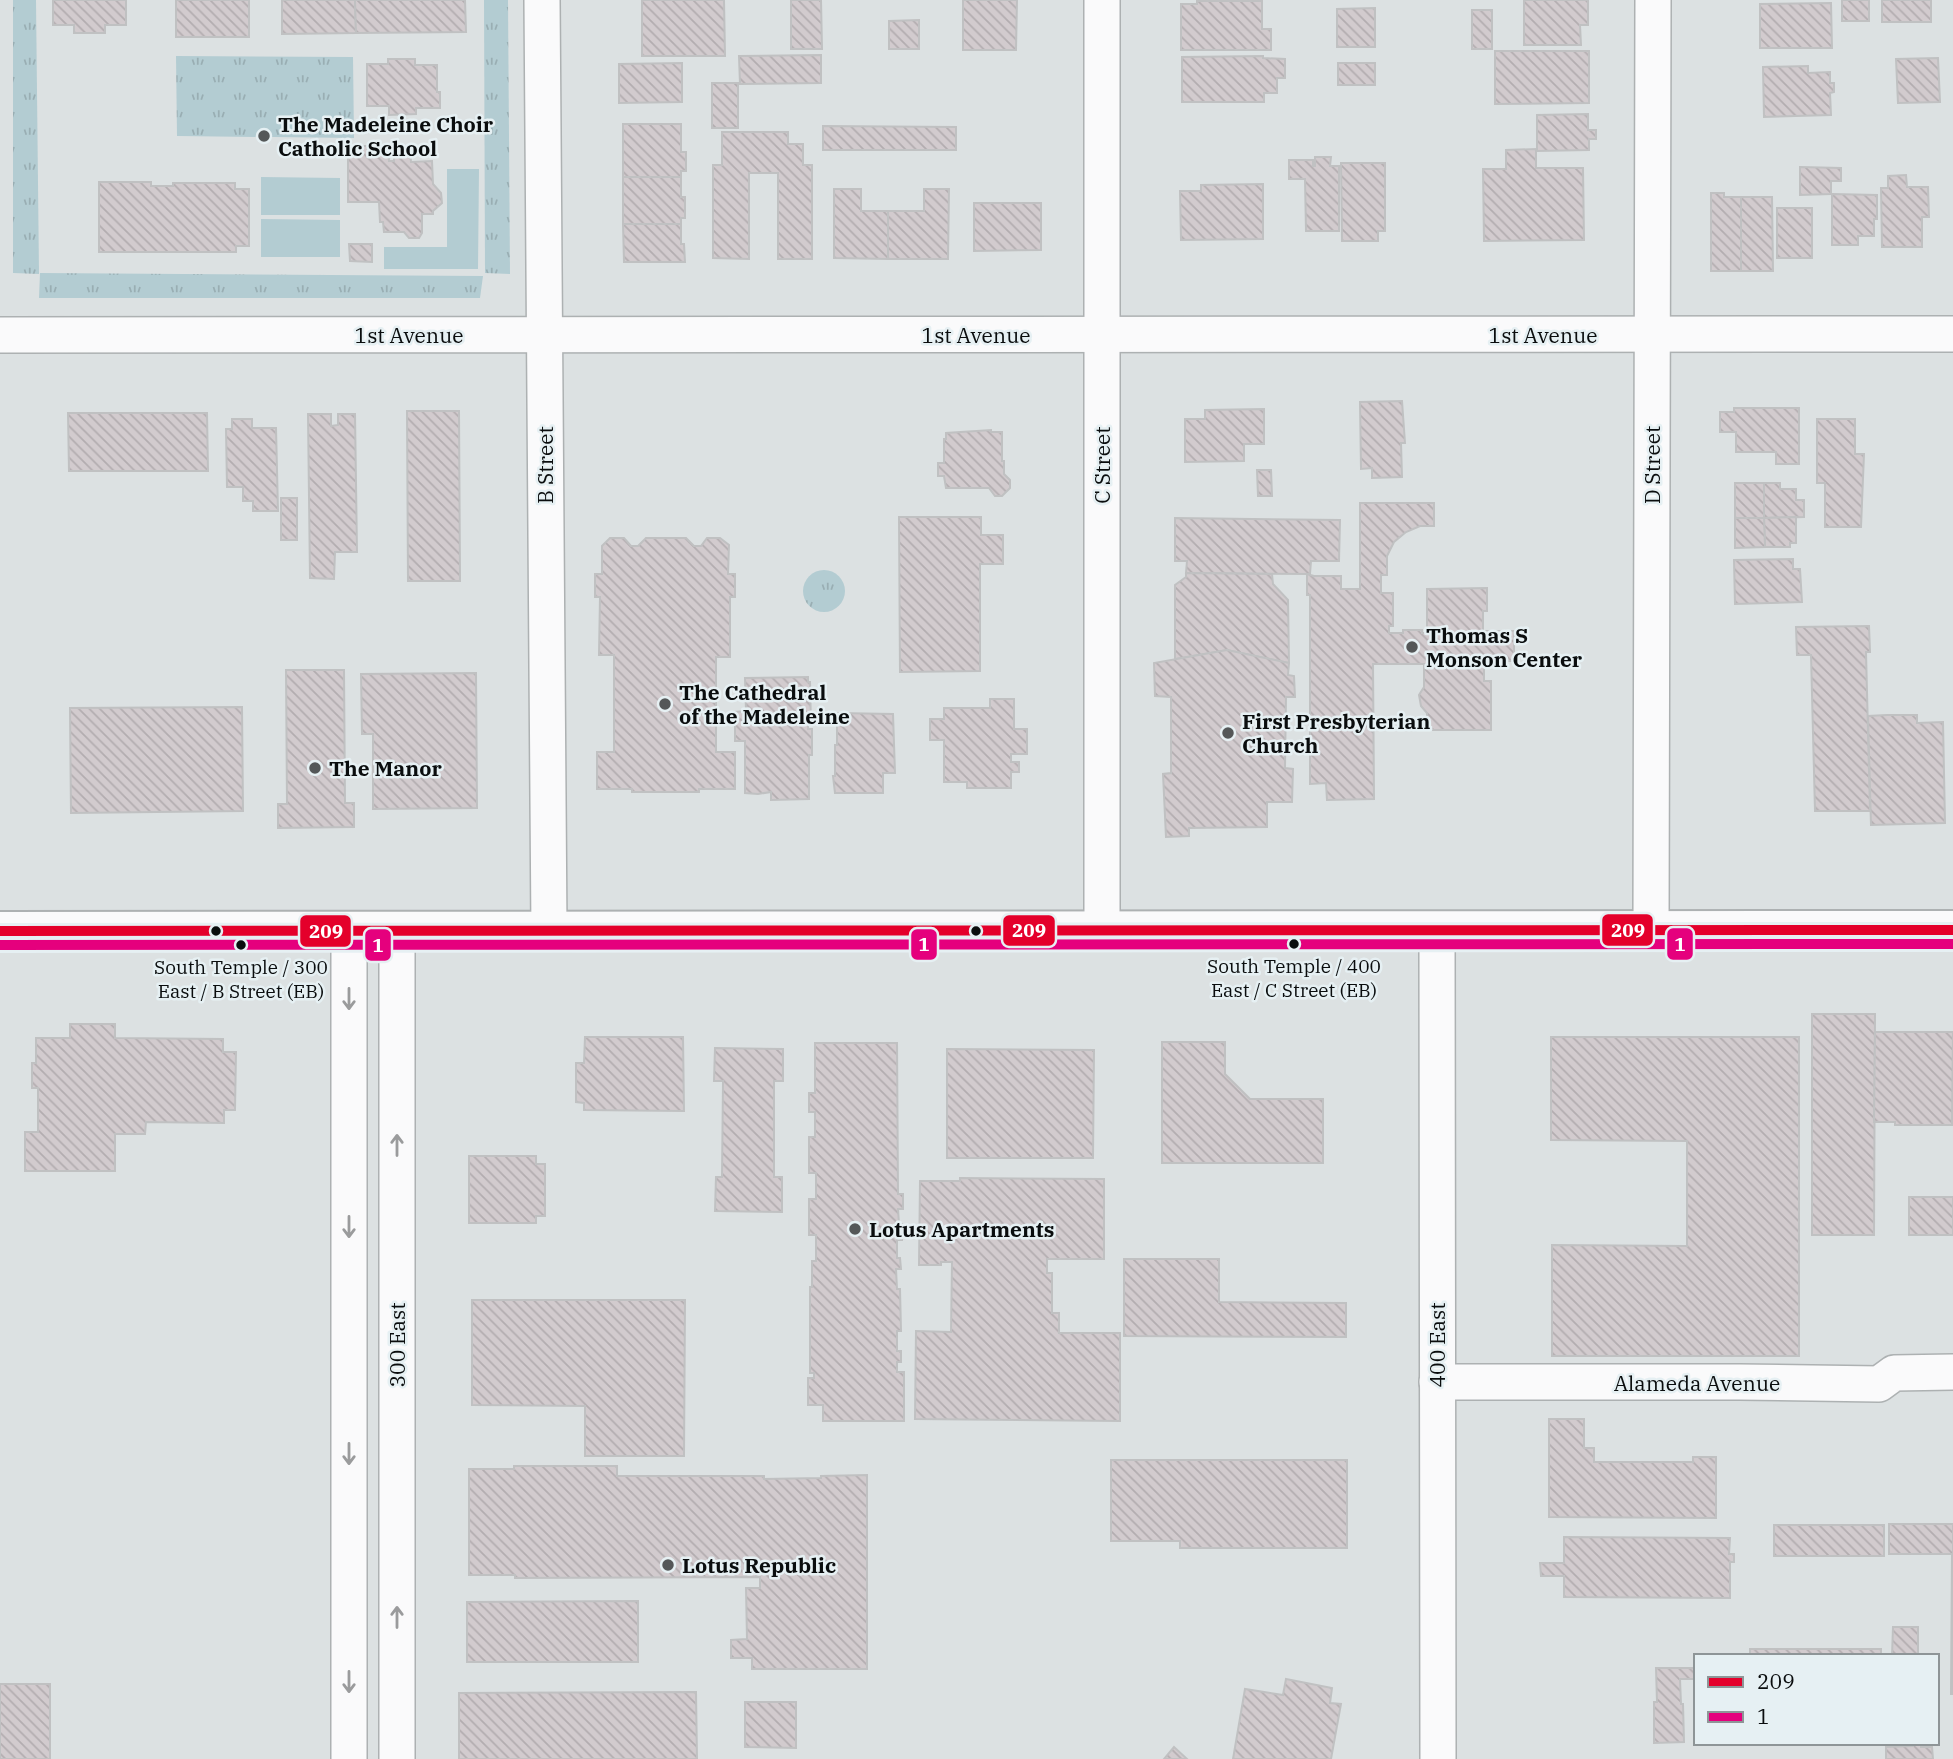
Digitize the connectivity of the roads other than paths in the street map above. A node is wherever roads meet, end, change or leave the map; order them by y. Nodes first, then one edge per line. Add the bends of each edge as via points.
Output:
1 (542, 0) edge
2 (1102, 0) edge
3 (1653, 0) edge
4 (1953, 334) edge
5 (0, 335) edge
6 (544, 335) junction
7 (1102, 335) junction
8 (1653, 335) junction
9 (1437, 930) junction
10 (1651, 930) junction
11 (1953, 930) edge
12 (0, 931) edge
13 (349, 931) junction
14 (397, 931) junction
15 (549, 931) junction
16 (1102, 931) junction
17 (1953, 1372) edge
18 (1437, 1382) junction
19 (349, 1759) edge
20 (397, 1759) edge
21 (1438, 1759) edge

1 - 6 street, B Street
2 - 7 street, C Street
3 - 8 street, D Street
4 - 8 street, 1st Avenue
5 - 6 street, 1st Avenue
6 - 7 street, 1st Avenue
6 - 15 street, B Street
7 - 8 street, 1st Avenue
7 - 16 street, C Street
8 - 10 street, D Street
9 - 10 main road
9 - 16 main road
9 - 18 street, 400 East
10 - 11 main road
12 - 13 main road
13 - 14 main road
13 -> 19 street
14 - 15 main road
20 -> 14 street, 300 East
15 - 16 main road
17 - 18 street, Alameda Avenue via 1894,1373 1879,1384
18 - 21 street, 400 East

